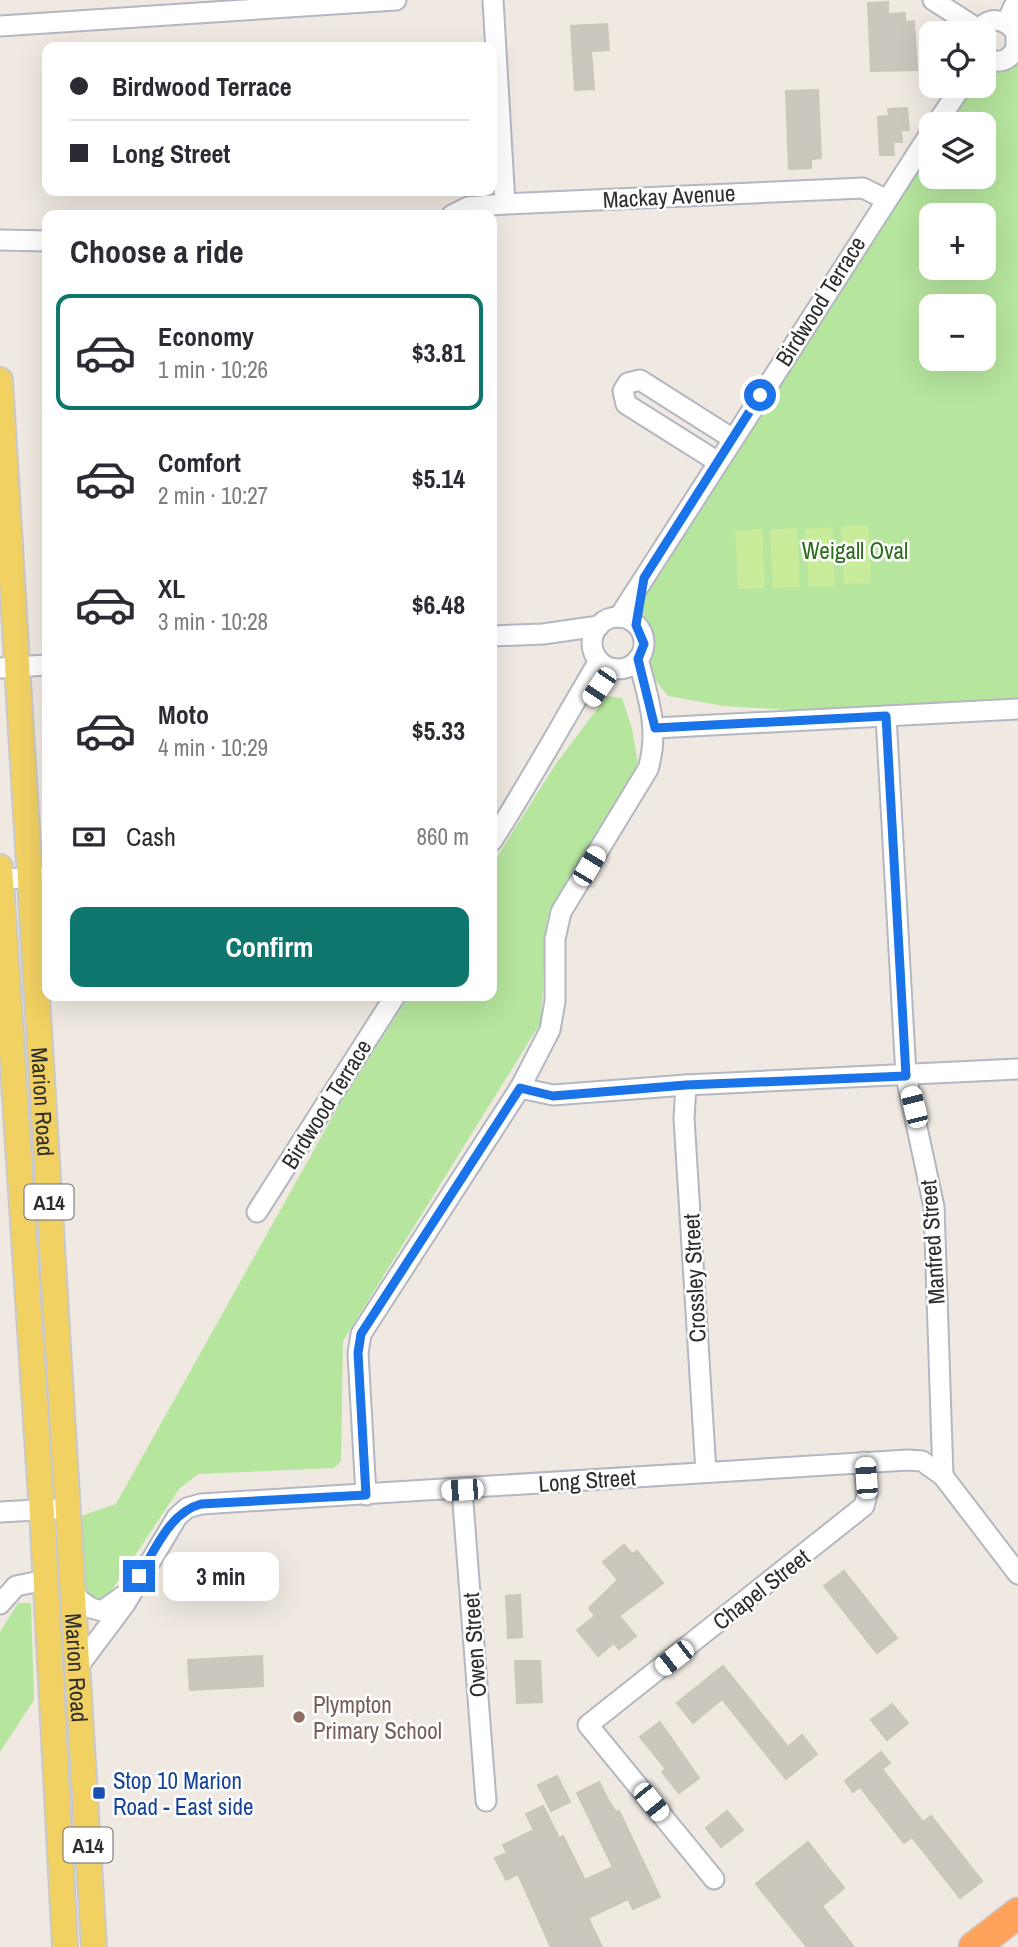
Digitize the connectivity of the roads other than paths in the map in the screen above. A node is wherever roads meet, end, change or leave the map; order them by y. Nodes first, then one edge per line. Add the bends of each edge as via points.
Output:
1 (396, 0) edge
2 (493, 0) edge
3 (933, 0) edge
4 (1017, 0) edge
5 (963, 21) edge
6 (996, 22) edge
7 (1006, 23) junction
8 (0, 26) edge
9 (495, 42) edge
10 (1016, 53) edge
11 (996, 61) edge
12 (497, 68) edge
13 (919, 149) edge
14 (885, 199) junction
15 (505, 204) junction
16 (462, 210) edge
17 (0, 240) edge
18 (42, 241) edge
19 (0, 380) edge
20 (733, 439) junction
21 (718, 462) junction
22 (627, 621) junction
23 (497, 636) edge
24 (604, 653) junction
25 (638, 659) junction
26 (42, 665) edge
27 (9, 668) edge
28 (1018, 709) edge
29 (886, 716) junction
30 (655, 728) junction
31 (497, 833) edge
32 (0, 867) edge
33 (36, 883) edge
34 (1, 892) edge
35 (42, 1000) edge
36 (42, 1001) edge
37 (392, 1001) edge
38 (1018, 1069) edge
39 (906, 1076) junction
40 (686, 1085) junction
41 (520, 1088) junction
42 (257, 1212) dead end
43 (864, 1462) junction
44 (706, 1472) junction
45 (943, 1476) junction
46 (462, 1490) junction
47 (366, 1495) junction
48 (68, 1508) junction
49 (42, 1510) junction
50 (0, 1513) edge
51 (1018, 1574) edge
52 (139, 1576) junction
53 (45, 1580) junction
54 (74, 1596) junction
55 (0, 1604) edge
56 (77, 1668) junction
57 (486, 1801) dead end
58 (714, 1879) dead end
59 (1018, 1913) edge
60 (65, 1947) edge
61 (94, 1947) edge
62 (974, 1947) edge

1 - 8 street
2 - 9 street
3 - 5 street
4 - 7 street
6 - 7 street
7 - 10 street via 1016,33
10 - 11 street
12 - 15 street
13 - 14 street, Birdwood Terrace
14 - 15 street, Mackay Avenue via 863,188
14 - 20 street, Birdwood Terrace
15 - 16 street, Mackay Avenue
17 - 18 street
19 - 27 main road, Marion Road / A14
20 - 21 street, Birdwood Terrace
20 - 21 street via 640,380 628,383 623,391 626,404
21 - 22 street, Birdwood Terrace via 644,578
22 - 24 street
22 - 25 street via 644,644
23 - 24 street via 543,634
24 - 25 street
24 - 30 street
24 - 31 street via 566,737 543,761
25 - 30 street
26 - 27 street
27 - 33 main road, Marion Road / A14
28 - 29 street
29 - 30 street
29 - 39 street, Manfred Street
30 - 41 street via 648,769 561,912 550,1030
32 - 34 main road, Marion Road / A14
33 - 34 street
33 - 35 main road, Marion Road / A14
34 - 49 main road, Marion Road / A14
36 - 48 main road, Marion Road / A14
37 - 42 street, Birdwood Terrace
38 - 39 street
39 - 40 street
39 - 45 street, Manfred Street via 934,1207
40 - 41 street via 553,1096
40 - 44 street, Crossley Street via 684,1118
41 - 47 street via 361,1334 358,1353
43 - 44 street, Long Street
43 - 45 street, Long Street via 922,1461
43 - 58 street, Chapel Street via 864,1506 588,1725
44 - 46 street, Long Street
45 - 51 street, Long Street
46 - 47 street, Long Street
46 - 57 street, Owen Street
47 - 52 street, Long Street via 187,1508
48 - 49 street
48 - 54 main road, Marion Road / A14
49 - 50 street
49 - 53 main road, Marion Road / A14
52 - 54 street, Long Street via 118,1602 102,1611
52 - 56 street, Long Street via 125,1604
53 - 55 street via 16,1586
53 - 60 main road, Marion Road / A14
54 - 56 main road, Marion Road / A14
56 - 61 main road, Marion Road / A14
59 - 62 highway

